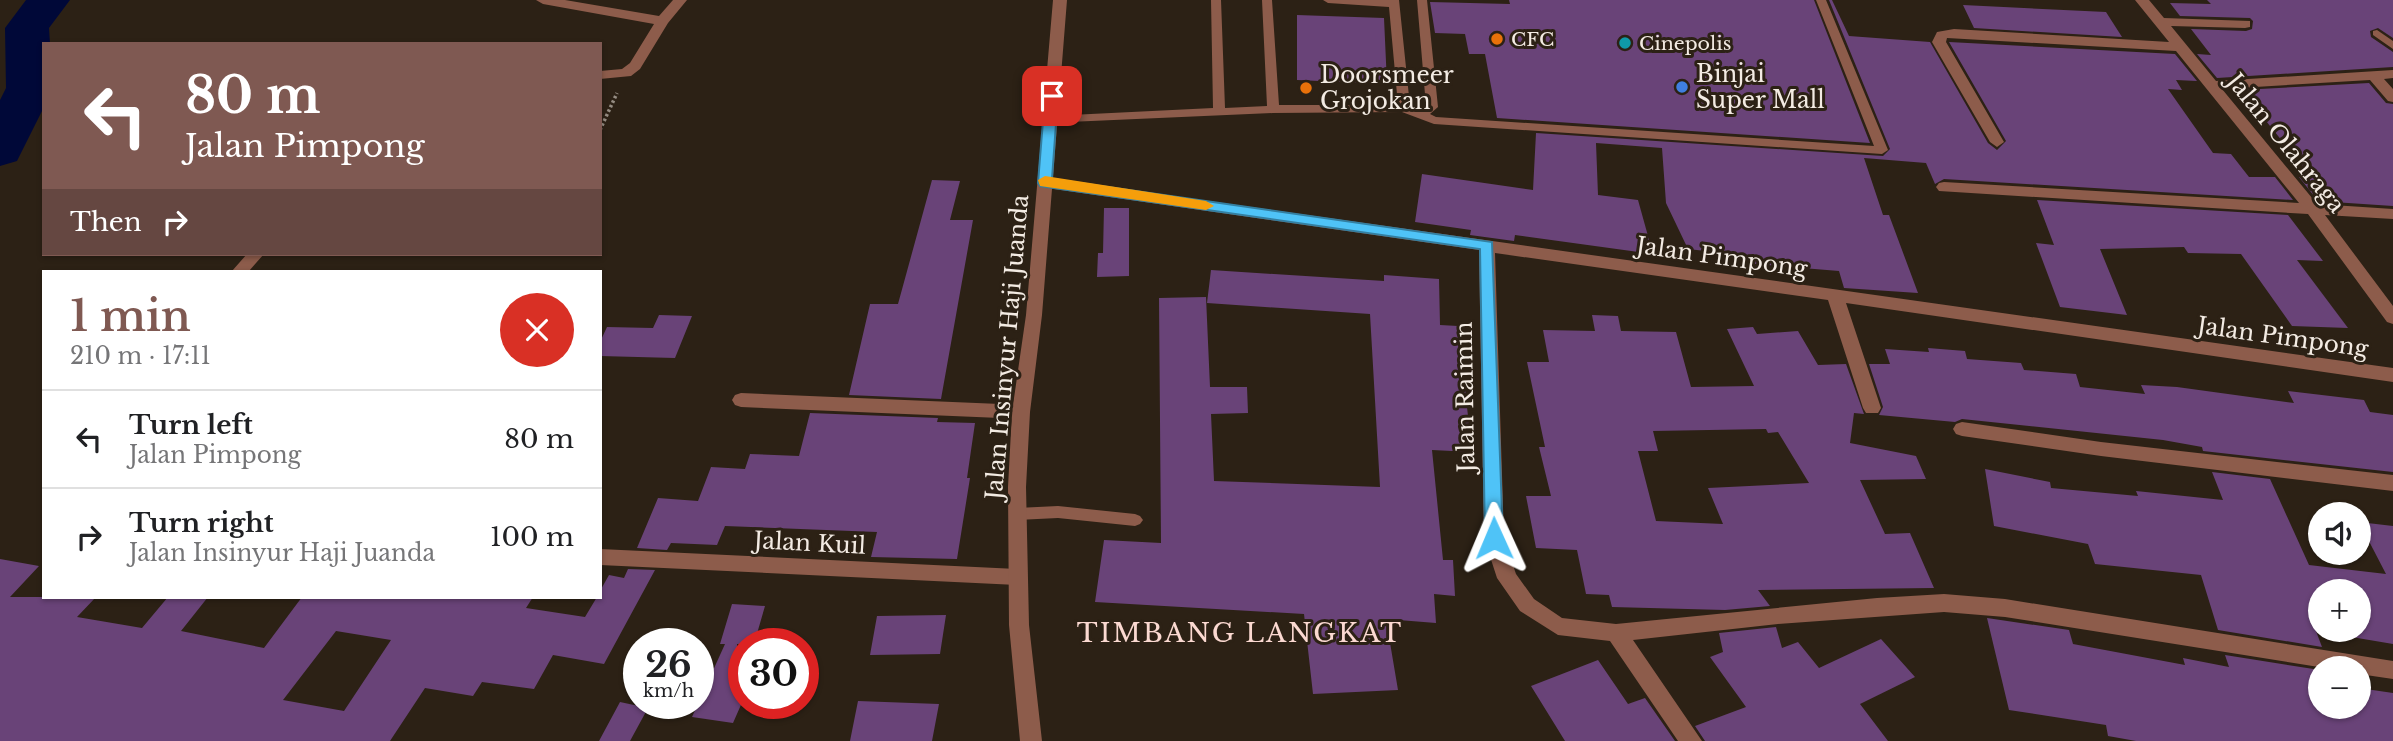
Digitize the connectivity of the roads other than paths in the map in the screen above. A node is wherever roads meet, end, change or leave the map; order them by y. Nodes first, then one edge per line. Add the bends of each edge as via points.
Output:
1 (543, 0) edge
2 (680, 0) edge
3 (1060, 0) edge
4 (1216, 0) edge
5 (1267, 0) edge
6 (1328, 0) edge
7 (1422, 0) edge
8 (1821, 0) edge
9 (2142, 0) edge
10 (1394, 2) edge
11 (662, 21) junction
12 (2161, 22) junction
13 (2245, 24) dead end
14 (2377, 33) dead end
15 (2393, 46) edge
16 (2179, 47) junction
17 (2393, 74) edge
18 (602, 75) edge
19 (2372, 75) junction
20 (2210, 86) junction
21 (2393, 98) edge
22 (1404, 108) junction
23 (1273, 109) junction
24 (1219, 111) junction
25 (1418, 113) junction
26 (1050, 120) junction
27 (1997, 142) dead end
28 (1045, 183) junction
29 (1944, 187) dead end
30 (2314, 211) junction
31 (2393, 214) edge
32 (1487, 246) junction
33 (254, 256) edge
34 (241, 270) edge
35 (1835, 296) junction
36 (2393, 318) edge
37 (2393, 375) edge
38 (741, 400) dead end
39 (1872, 408) dead end
40 (1021, 412) junction
41 (1962, 429) dead end
42 (2393, 482) edge
43 (1017, 514) junction
44 (1135, 520) dead end
45 (602, 557) edge
46 (1017, 577) junction
47 (1616, 633) junction
48 (2393, 670) edge
49 (1031, 741) edge
50 (1690, 741) edge

1 - 11 street
2 - 11 street
3 - 26 street, Jalan Insinyur Haji Juanda
4 - 24 lane
5 - 23 lane
6 - 10 lane
7 - 25 lane via 1432,107
8 - 25 lane via 1882,150 1434,120
9 - 12 street, Jalan Olahraga
10 - 22 lane
11 - 18 street via 635,66 626,73
12 - 13 street
12 - 16 street, Jalan Olahraga
14 - 15 lane
16 - 20 street, Jalan Olahraga
16 - 27 street via 1942,35 1939,42
17 - 19 street
19 - 20 street
19 - 21 street
20 - 30 street, Jalan Olahraga
22 - 23 lane
22 - 25 lane
23 - 24 lane
24 - 26 lane
26 - 28 street, Jalan Insinyur Haji Juanda
28 - 32 street, Jalan Pimpong
28 - 40 street, Jalan Insinyur Haji Juanda
29 - 30 street
30 - 31 street
30 - 36 street, Jalan Olahraga
32 - 35 street, Jalan Pimpong
32 - 47 street, Jalan Raimin via 1494,538 1507,578 1527,605 1558,626
33 - 34 street
35 - 37 street, Jalan Pimpong
35 - 39 street
38 - 40 street
40 - 43 street, Jalan Insinyur Haji Juanda
41 - 42 street
43 - 44 lane
43 - 46 street, Jalan Insinyur Haji Juanda
45 - 46 street, Jalan Kuil
46 - 49 street, Jalan Insinyur Haji Juanda
47 - 48 street, Jalan Raimin via 1944,603 2006,608
47 - 50 street

